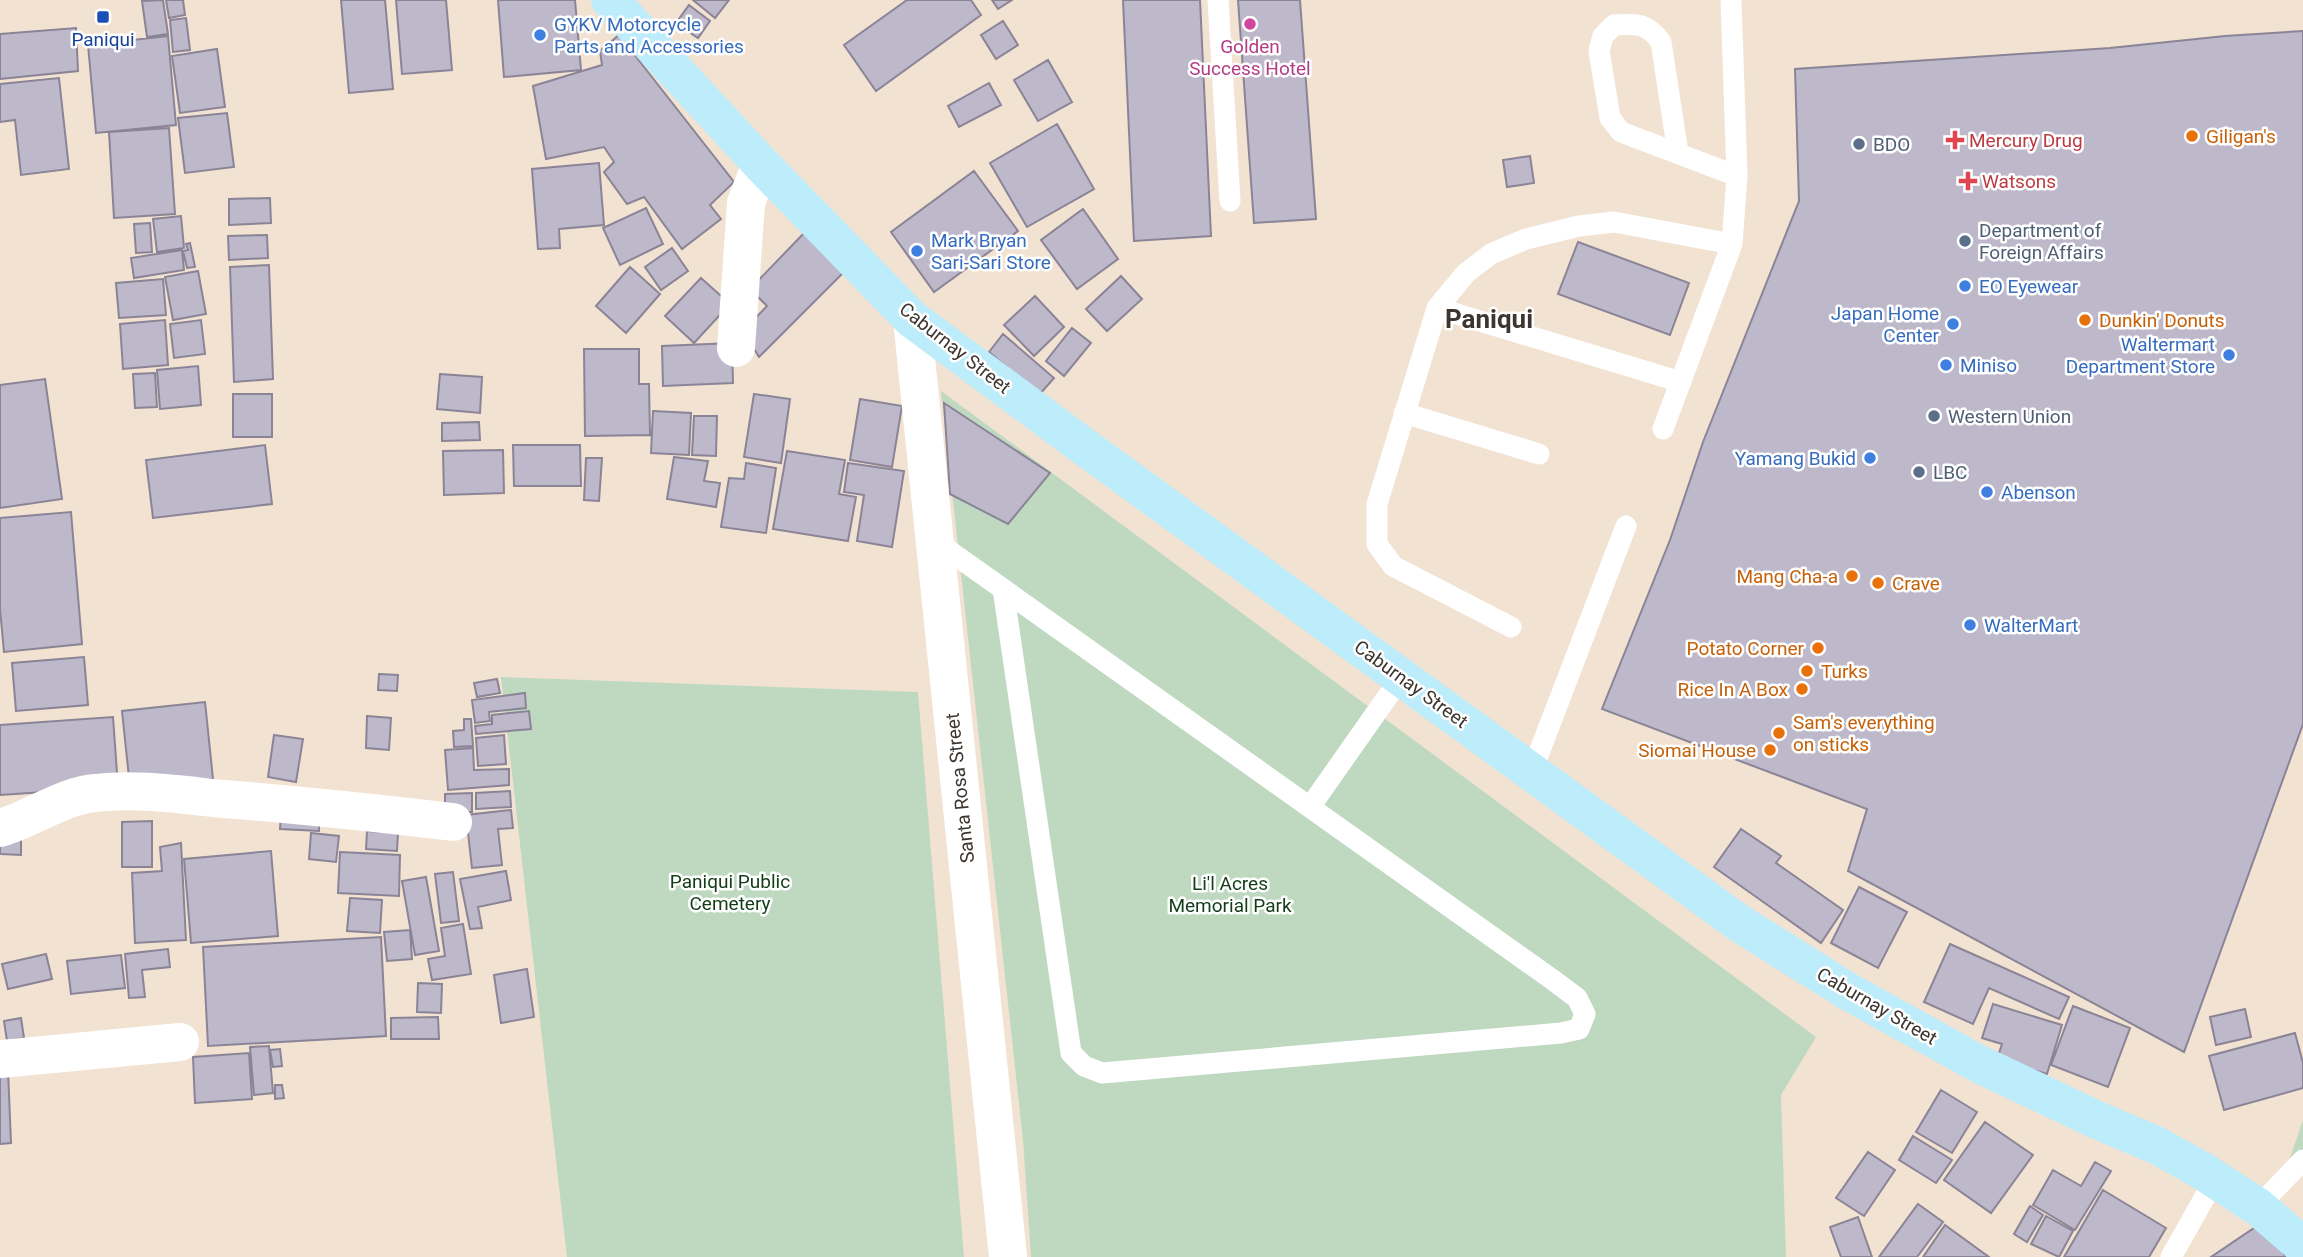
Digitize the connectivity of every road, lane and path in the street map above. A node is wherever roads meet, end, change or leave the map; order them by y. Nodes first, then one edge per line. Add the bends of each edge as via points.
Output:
1 (610, 0) edge
2 (1218, 0) edge
3 (1731, 0) edge
4 (1678, 153) junction
5 (761, 164) junction
6 (1737, 176) junction
7 (1230, 201) dead end
8 (1732, 244) junction
9 (1437, 307) junction
10 (912, 319) junction
11 (736, 348) dead end
12 (1681, 382) junction
13 (1404, 413) junction
14 (1663, 429) dead end
15 (1539, 454) dead end
16 (1626, 526) dead end
17 (934, 540) junction
18 (1003, 589) junction
19 (1511, 627) dead end
20 (1402, 676) junction
21 (1532, 771) junction
22 (1310, 807) junction
23 (453, 822) dead end
24 (0, 828) edge
25 (180, 1042) dead end
26 (0, 1059) edge
27 (2303, 1160) edge
28 (2215, 1180) junction
29 (2258, 1206) junction
30 (2303, 1246) edge
31 (1008, 1257) edge
32 (2171, 1257) edge

1 - 5 street, Caburnay Street
2 - 7 lane
3 - 6 lane
4 - 4 lane via 1621,132 1610,118 1599,51 1603,36 1614,25 1638,24 1652,30 1661,42
4 - 6 lane
5 - 10 street, Caburnay Street
5 - 11 street via 746,203
6 - 8 lane
8 - 9 lane via 1614,222 1580,226 1526,239 1491,254 1466,273
8 - 12 lane
9 - 12 lane
9 - 13 lane
10 - 17 street, Santa Rosa Street
10 - 20 street, Caburnay Street
12 - 14 lane
13 - 15 lane
13 - 19 lane via 1377,504 1377,544 1393,566
16 - 21 lane
17 - 18 lane
17 - 31 street, Santa Rosa Street
18 - 22 lane
18 - 22 lane via 1071,1054 1084,1066 1102,1073 1579,1029 1585,1014 1577,998
20 - 21 street, Caburnay Street
20 - 22 lane
21 - 28 street, Caburnay Street via 1739,923 1849,992 1979,1063 2156,1145
23 - 24 street via 136,792 93,793
25 - 26 street
27 - 29 lane
28 - 29 street, Caburnay Street
28 - 32 lane
29 - 30 street, Caburnay Street

